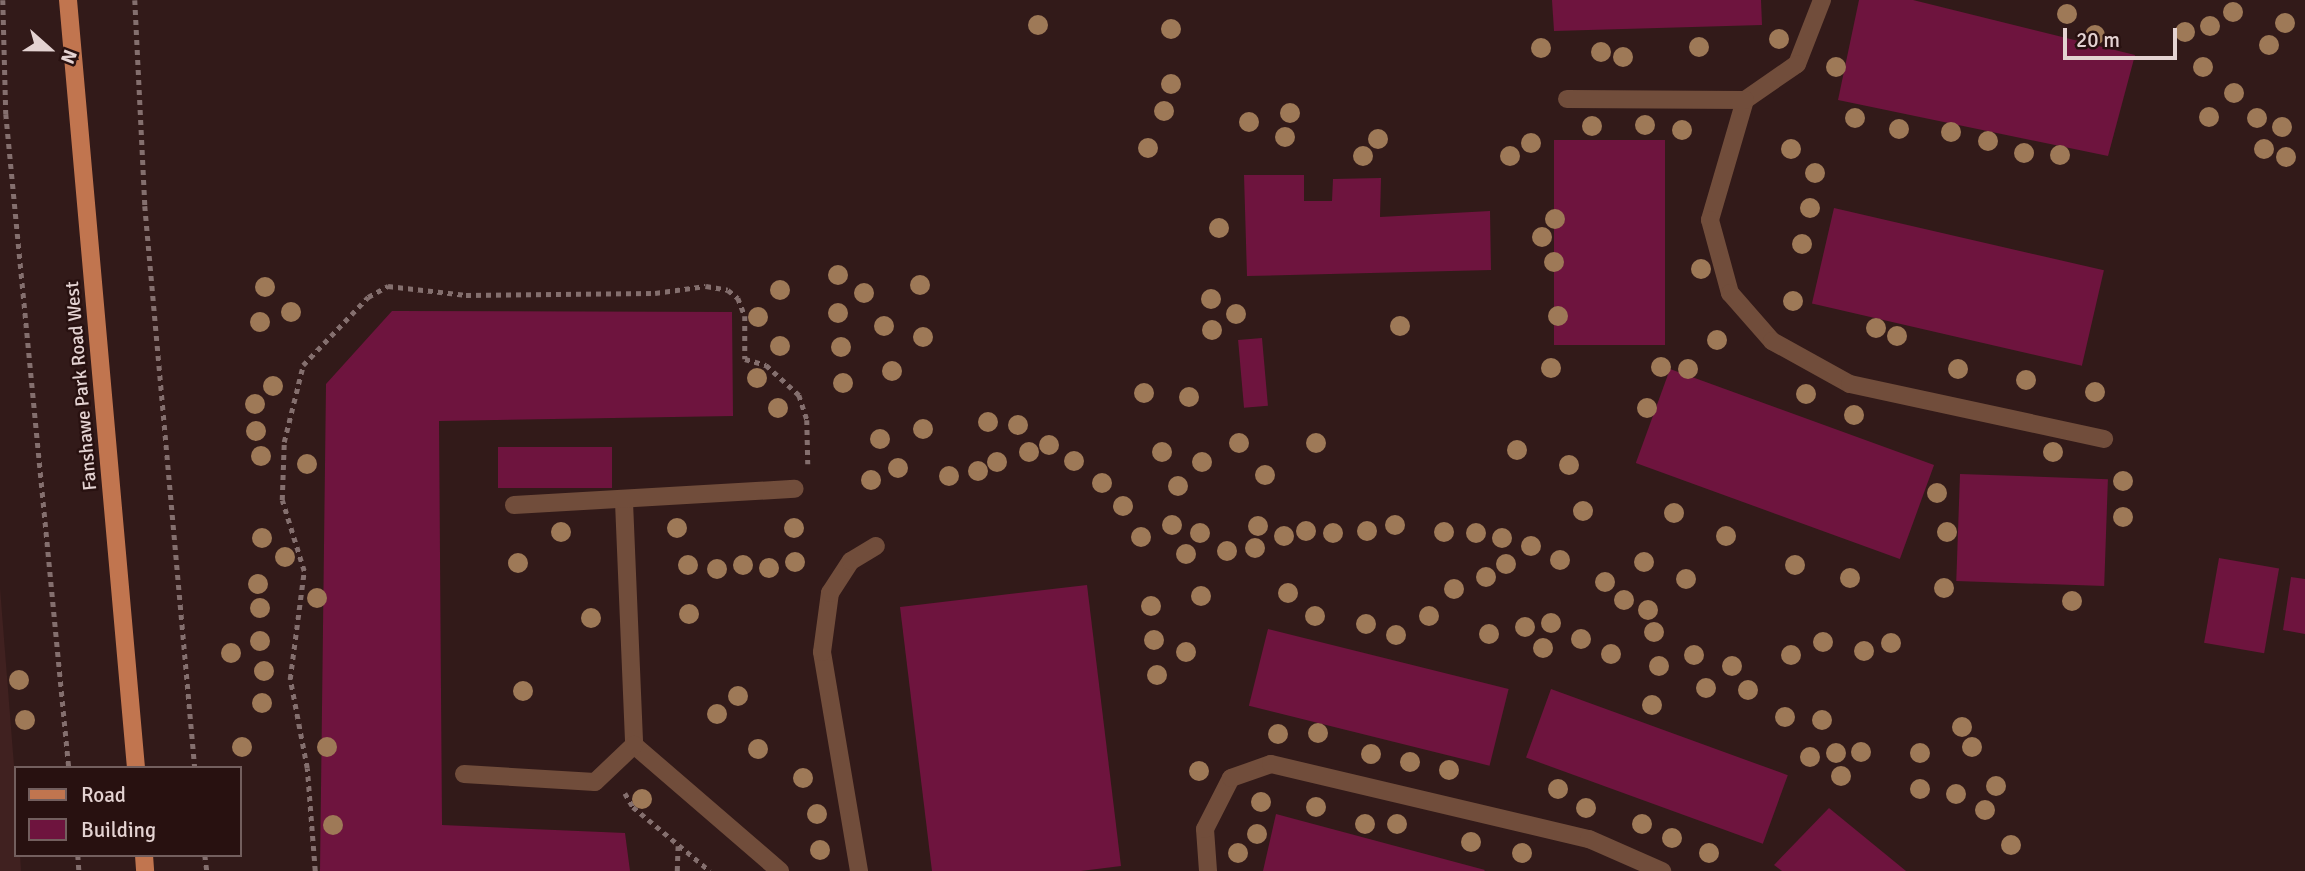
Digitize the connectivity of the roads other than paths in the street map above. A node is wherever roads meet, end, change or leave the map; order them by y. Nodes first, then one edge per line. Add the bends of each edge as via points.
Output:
1 (68, 0) edge
2 (1822, 0) edge
3 (1567, 99) dead end
4 (1745, 100) junction
5 (2104, 439) dead end
6 (795, 489) road end
7 (624, 502) junction
8 (514, 505) dead end
9 (876, 546) dead end
10 (634, 745) junction
11 (136, 766) edge
12 (464, 774) dead end
13 (780, 871) edge
14 (859, 871) edge
15 (1208, 871) edge
16 (1662, 871) edge

1 - 11 main road, Fanshawe Park Road West
2 - 4 lane via 1797,64
3 - 4 lane
4 - 5 lane via 1710,220 1730,293 1772,341 1850,384
6 - 7 lane
7 - 8 lane
7 - 10 lane
9 - 14 lane via 851,561 830,593 822,652
10 - 12 lane via 595,782
10 - 13 lane
15 - 16 lane via 1205,830 1231,778 1271,764 1589,839

